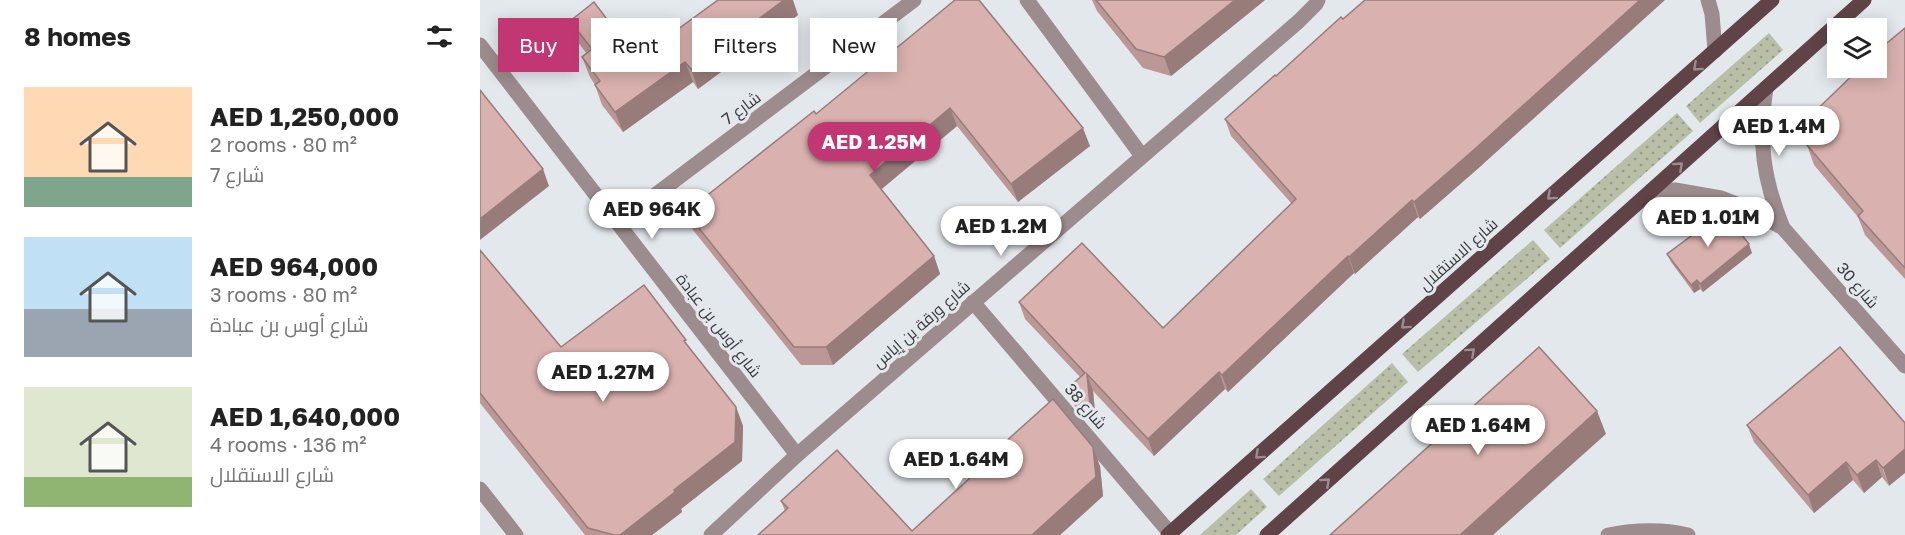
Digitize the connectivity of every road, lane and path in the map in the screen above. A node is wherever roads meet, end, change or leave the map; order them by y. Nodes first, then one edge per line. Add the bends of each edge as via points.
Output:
1 (914, 0) edge
2 (1027, 0) edge
3 (1318, 0) edge
4 (1708, 0) edge
5 (1772, 0) edge
6 (1864, 0) edge
7 (480, 45) edge
8 (1715, 51) junction
9 (1766, 88) junction
10 (1142, 156) junction
11 (1652, 190) junction
12 (618, 223) junction
13 (1783, 228) junction
14 (973, 303) junction
15 (1905, 366) edge
16 (797, 455) junction
17 (480, 489) edge
18 (1169, 534) edge
19 (516, 535) edge
20 (711, 535) edge
21 (1267, 535) edge
22 (1608, 535) edge
23 (1688, 535) edge

1 - 12 street, شارع 7
2 - 10 street
3 - 10 street, شارع ورقة بن إياس via 1299,21
4 - 8 street
5 - 8 main road, شارع الاستقلال
6 - 9 main road
7 - 12 street, شارع أوس بن عبادة
8 -> 18 main road, شارع الاستقلال
11 -> 9 main road
9 - 13 street, شارع 30 via 1762,111 1763,159
10 - 14 street, شارع ورقة بن إياس
11 - 13 street, شارع 30 via 1721,198
21 -> 11 main road
12 - 16 street, شارع أوس بن عبادة
13 - 15 street, شارع 30
14 - 16 street, شارع ورقة بن إياس
14 - 18 street, شارع 38
16 - 20 street, شارع ورقة بن إياس
17 - 19 street
22 - 23 street via 1628,531

